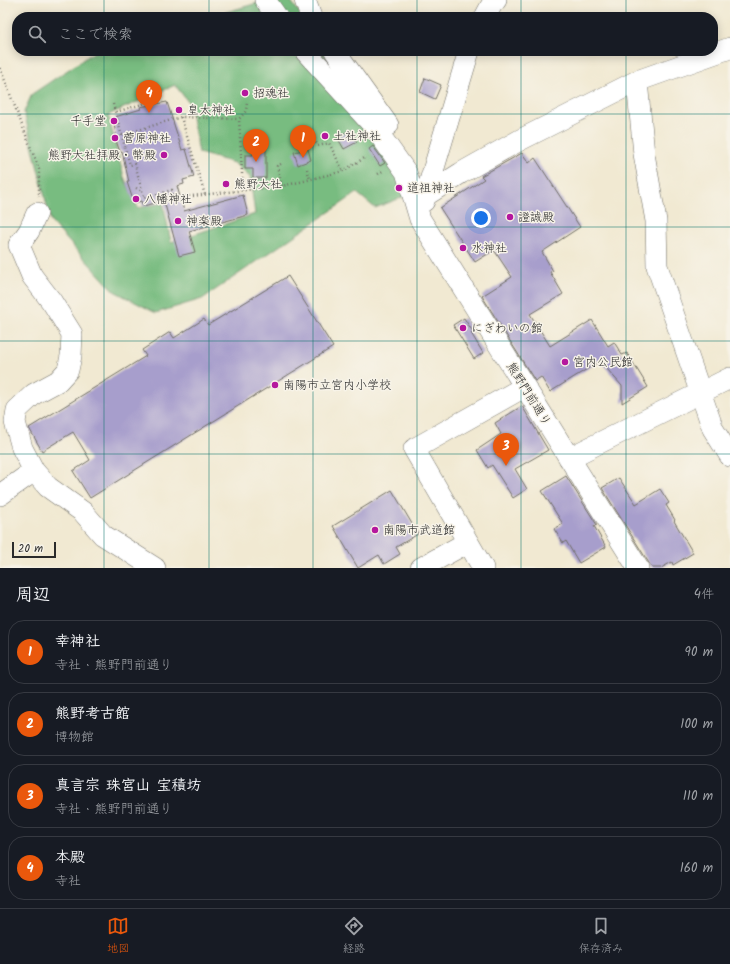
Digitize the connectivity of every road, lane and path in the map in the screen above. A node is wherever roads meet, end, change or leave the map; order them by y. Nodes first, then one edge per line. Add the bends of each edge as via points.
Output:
1 (265, 0) edge
2 (305, 0) edge
3 (496, 0) edge
4 (274, 12) edge
5 (309, 12) edge
6 (488, 12) edge
7 (730, 48) edge
8 (718, 52) edge
9 (310, 56) edge
10 (338, 56) edge
11 (467, 56) edge
12 (707, 56) edge
13 (0, 68) edge
14 (637, 81) junction
15 (247, 102) dead end
16 (146, 103) dead end
17 (114, 104) dead end
18 (116, 112) junction
19 (181, 117) junction
20 (239, 119) junction
21 (122, 135) junction
22 (301, 135) dead end
23 (366, 157) dead end
24 (282, 164) dead end
25 (307, 169) dead end
26 (343, 171) junction
27 (310, 179) junction
28 (282, 186) junction
29 (136, 188) dead end
30 (427, 189) junction
31 (243, 190) junction
32 (142, 191) junction
33 (205, 195) junction
34 (38, 214) joint
35 (420, 219) junction
36 (730, 378) edge
37 (524, 387) junction
38 (700, 393) junction
39 (730, 456) edge
40 (569, 458) junction
41 (34, 471) junction
42 (0, 495) edge
43 (468, 542) junction
44 (155, 568) edge
45 (421, 568) edge
46 (483, 568) edge
47 (638, 568) edge

1 - 4 street
2 - 5 street
3 - 6 street
7 - 8 street
9 - 35 street, 熊野門前通り via 372,124 406,172
10 - 30 street
11 - 30 street
12 - 14 street
13 - 34 path via 39,169
14 - 30 street
14 - 38 street via 644,154 656,221 657,266
15 - 20 path via 246,111
16 - 18 path
17 - 18 path
18 - 21 path
19 - 20 path
19 - 21 path
19 - 33 path
20 - 31 path
21 - 32 path via 130,165 135,164
22 - 26 path via 311,134 318,146 329,143
23 - 26 path
24 - 28 path via 277,166
25 - 27 path
26 - 27 path
27 - 28 path
28 - 31 path
29 - 32 path
30 - 35 street
31 - 33 path
32 - 33 path via 144,198 172,190 174,198
34 - 41 street via 19,245 32,276 72,334 68,370 58,381 34,394 17,410 15,422 22,448
35 - 37 street, 熊野門前通り
36 - 38 street
37 - 40 street, 熊野門前通り
37 - 43 street via 414,449
38 - 39 street via 713,429
38 - 40 street
40 - 47 street, 熊野門前通り
41 - 42 street
41 - 44 street via 48,487 83,512 103,536
43 - 45 street
43 - 46 street

